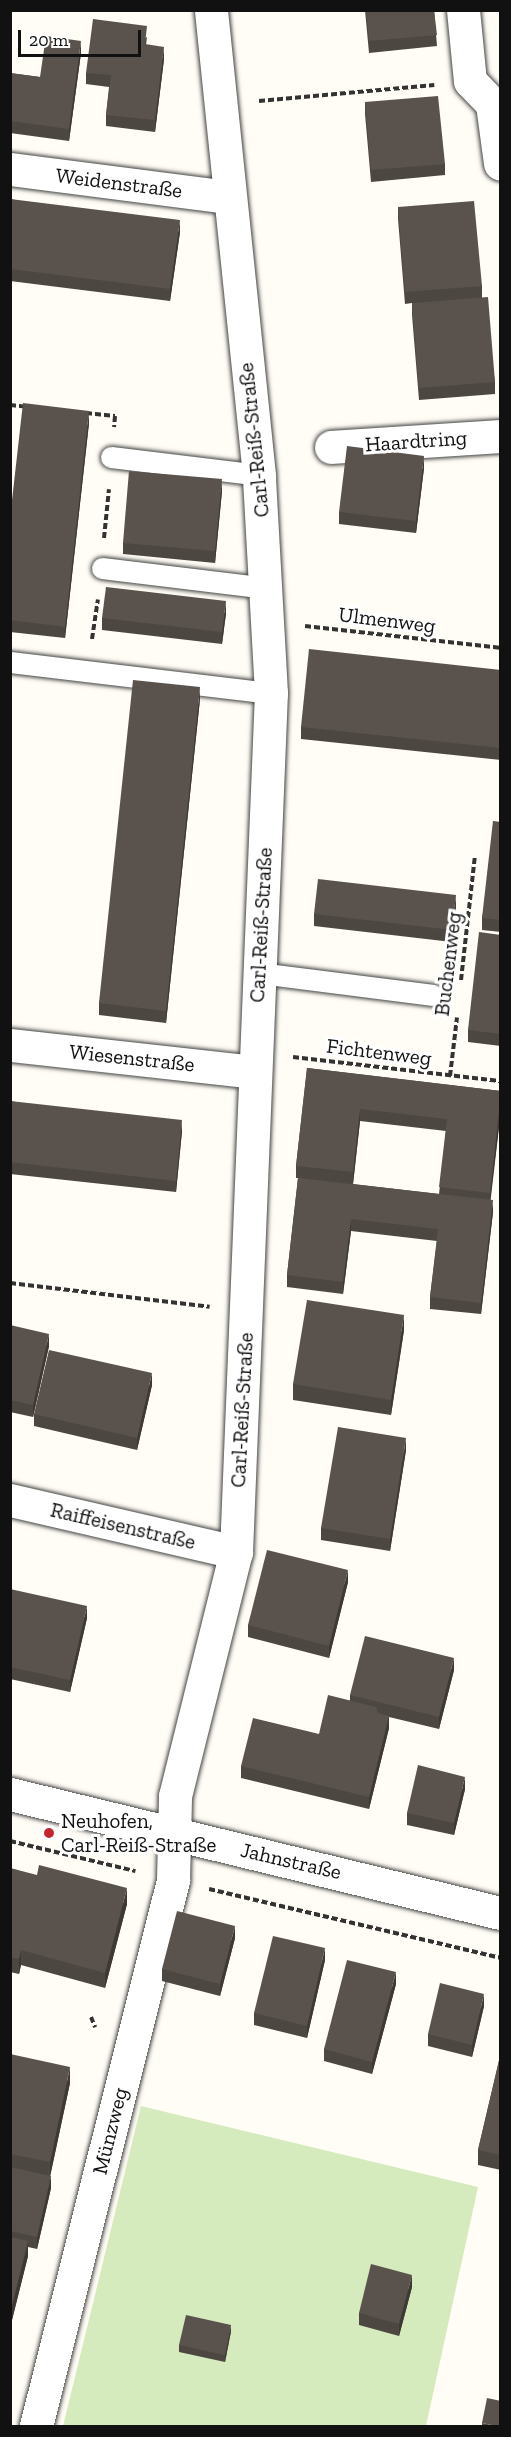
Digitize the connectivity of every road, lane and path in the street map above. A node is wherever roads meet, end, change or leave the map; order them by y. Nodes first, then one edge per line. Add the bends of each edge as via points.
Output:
1 (211, 10) edge
2 (463, 10) edge
3 (470, 81) junction
4 (219, 105) junction
5 (501, 163) edge
6 (10, 169) edge
7 (228, 197) junction
8 (10, 405) edge
9 (34, 407) edge
10 (80, 412) edge
11 (115, 416) dead end
12 (501, 436) edge
13 (331, 447) dead end
14 (111, 457) dead end
15 (259, 475) junction
16 (102, 568) dead end
17 (267, 588) junction
18 (269, 622) junction
19 (501, 648) edge
20 (10, 662) edge
21 (271, 693) junction
22 (476, 856) dead end
23 (259, 973) junction
24 (461, 983) dead end
25 (433, 995) dead end
26 (458, 1006) dead end
27 (10, 1045) edge
28 (254, 1062) junction
29 (450, 1076) junction
30 (501, 1082) edge
31 (10, 1283) edge
32 (246, 1311) junction
33 (10, 1500) edge
34 (236, 1552) junction
35 (10, 1794) edge
36 (172, 1834) junction
37 (10, 1841) edge
38 (173, 1880) junction
39 (501, 1913) edge
40 (501, 1958) edge
41 (36, 2427) edge

1 - 4 street, Carl-Reiß-Straße
2 - 3 street
3 - 4 path
3 - 5 street via 492,104
4 - 7 street, Carl-Reiß-Straße
6 - 7 street, Weidenstraße
7 - 15 street, Carl-Reiß-Straße
8 - 9 path
10 - 11 path
12 - 13 street, Haardtring
14 - 15 lane
15 - 17 street, Carl-Reiß-Straße
16 - 17 lane
17 - 18 street, Carl-Reiß-Straße
18 - 19 path, Ulmenweg
18 - 21 street, Carl-Reiß-Straße
20 - 21 lane
21 - 23 street, Carl-Reiß-Straße
22 - 24 path, Buchenweg
23 - 25 lane
23 - 28 street, Carl-Reiß-Straße
26 - 29 path, Buchenweg
27 - 28 street, Wiesenstraße
28 - 29 path, Fichtenweg
28 - 32 street, Carl-Reiß-Straße
29 - 30 path, Fichtenweg
31 - 32 path
32 - 34 street, Carl-Reiß-Straße
33 - 34 street, Raiffeisenstraße
34 - 36 street, Carl-Reiß-Straße via 175,1796
35 - 36 street, Jahnstraße
36 - 38 street, Münzweg
36 - 39 street, Jahnstraße
37 - 38 path
38 - 40 path
38 - 41 street, Münzweg

